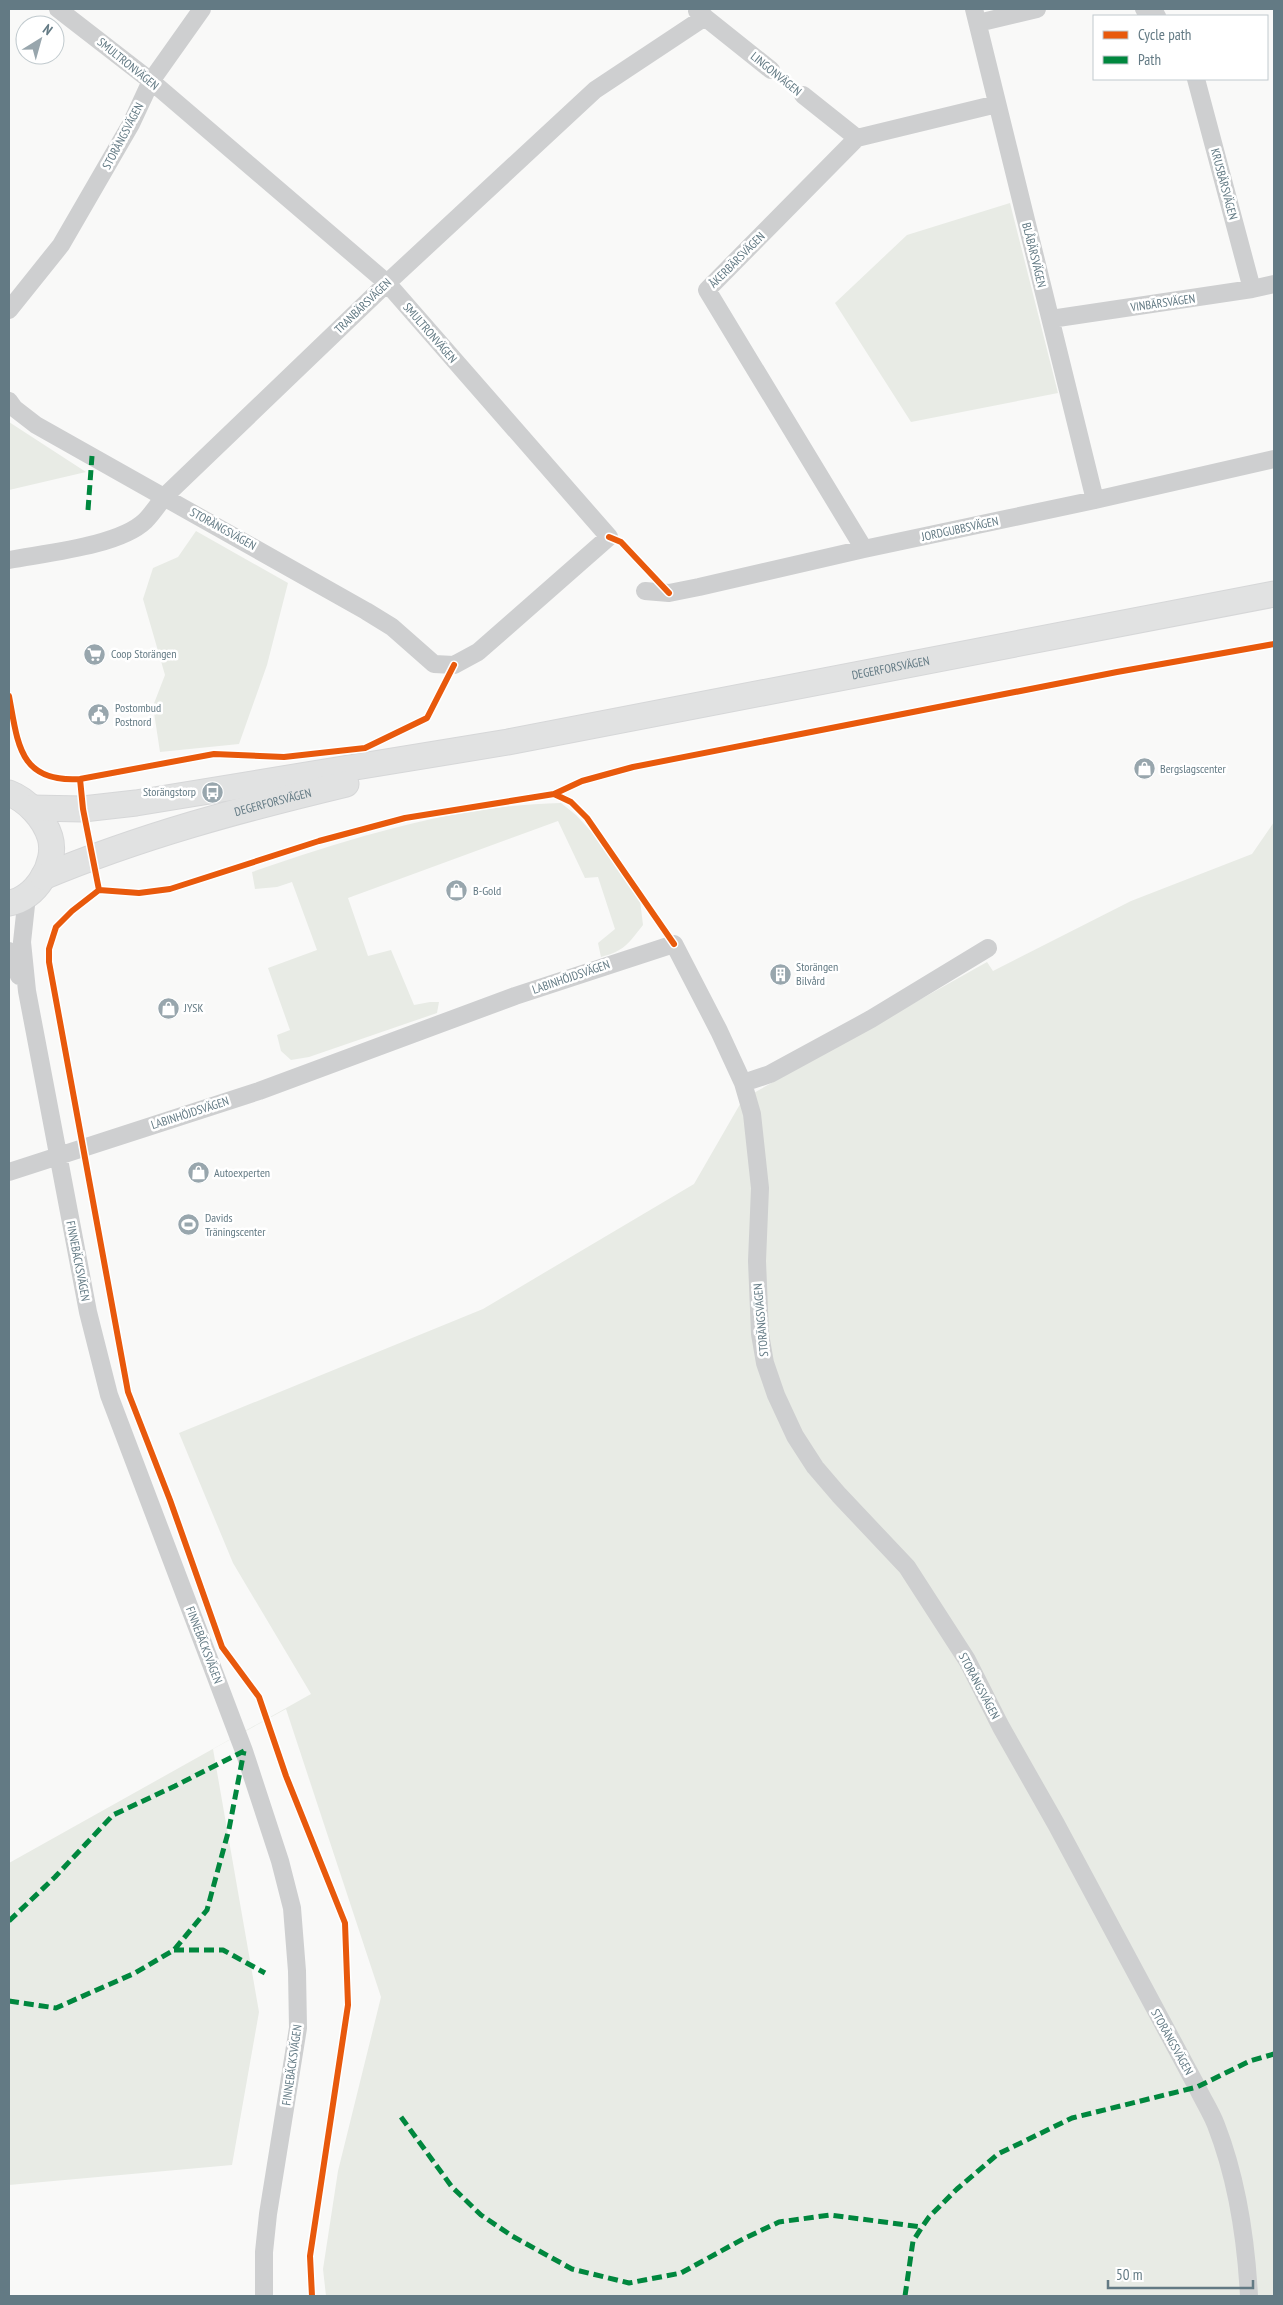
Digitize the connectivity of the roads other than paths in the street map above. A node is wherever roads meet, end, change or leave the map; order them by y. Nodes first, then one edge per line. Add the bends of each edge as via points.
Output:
1 (58, 9) edge
2 (202, 9) edge
3 (1037, 9) edge
4 (1144, 9) edge
5 (700, 13) edge
6 (1155, 15) edge
7 (976, 16) edge
8 (771, 70) dead end
9 (1196, 80) edge
10 (151, 81) junction
11 (803, 95) dead end
12 (997, 104) junction
13 (857, 138) junction
14 (387, 283) junction
15 (1274, 284) edge
16 (1252, 289) junction
17 (9, 310) edge
18 (1050, 319) junction
19 (9, 401) edge
20 (1274, 459) edge
21 (164, 497) junction
22 (1095, 500) junction
23 (864, 549) junction
24 (9, 560) edge
25 (645, 591) dead end
26 (1274, 594) edge
27 (434, 664) joint
28 (508, 742) junction
29 (10, 792) edge
30 (32, 808) junction
31 (43, 877) junction
32 (18, 900) edge
33 (988, 948) dead end
34 (9, 951) edge
35 (29, 1002) junction
36 (743, 1083) junction
37 (57, 1155) junction
38 (9, 1172) edge
39 (264, 2296) edge
40 (1249, 2296) edge

1 - 10 street, SMULTRONVÄGEN
2 - 10 street, STORÄNGSVÄGEN
3 - 7 street
4 - 6 street
5 - 8 street, LINGONVÄGEN
5 - 14 street, TRANBÄRSVÄGEN via 595,90
7 - 12 street, BLÅBÄRSVÄGEN
9 - 16 street, KRUSBÄRSVÄGEN
10 - 14 street, SMULTRONVÄGEN
10 - 17 street, STORÄNGSVÄGEN via 82,213
11 - 13 street, LINGONVÄGEN
12 - 13 street
12 - 18 street, BLÅBÄRSVÄGEN
13 - 23 street, ÅKERBÄRSVÄGEN via 707,290
14 - 21 street, TRANBÄRSVÄGEN
14 - 27 street, SMULTRONVÄGEN via 609,537 478,652 454,665
15 - 16 street, VINBÄRSVÄGEN
16 - 18 street, VINBÄRSVÄGEN
18 - 22 street, BLÅBÄRSVÄGEN
19 - 21 street, STORÄNGSVÄGEN via 36,425
20 - 22 street, JORDGUBBSVÄGEN
21 - 24 street, TRANBÄRSVÄGEN via 145,522 128,533 92,544
21 - 27 street, STORÄNGSVÄGEN via 392,627
22 - 23 street, JORDGUBBSVÄGEN
23 - 25 street, JORDGUBBSVÄGEN via 669,593
26 - 28 main road, DEGERFORSVÄGEN
28 - 30 main road, DEGERFORSVÄGEN via 136,803 83,809
28 - 31 main road, DEGERFORSVÄGEN via 224,815 136,841
29 - 30 main road
30 - 31 main road via 50,838 51,854
31 - 32 main road
32 - 35 street, FINNEBÄCKSVÄGEN
33 - 36 street via 871,1019 770,1074
34 - 35 street, FINNEBÄCKSVÄGEN
35 - 37 street, FINNEBÄCKSVÄGEN
36 - 37 street, LABINHÖJDSVÄGEN via 674,944 515,996 260,1091
36 - 40 street, STORÄNGSVÄGEN via 752,1114 760,1188 757,1261 760,1334 776,1395 795,1436 815,1467 907,1567 967,1660 1197,2087 1216,2124 1227,2161 1238,2209
37 - 38 street
37 - 39 street, FINNEBÄCKSVÄGEN via 108,1395 244,1751 292,1908 298,2028 268,2214

